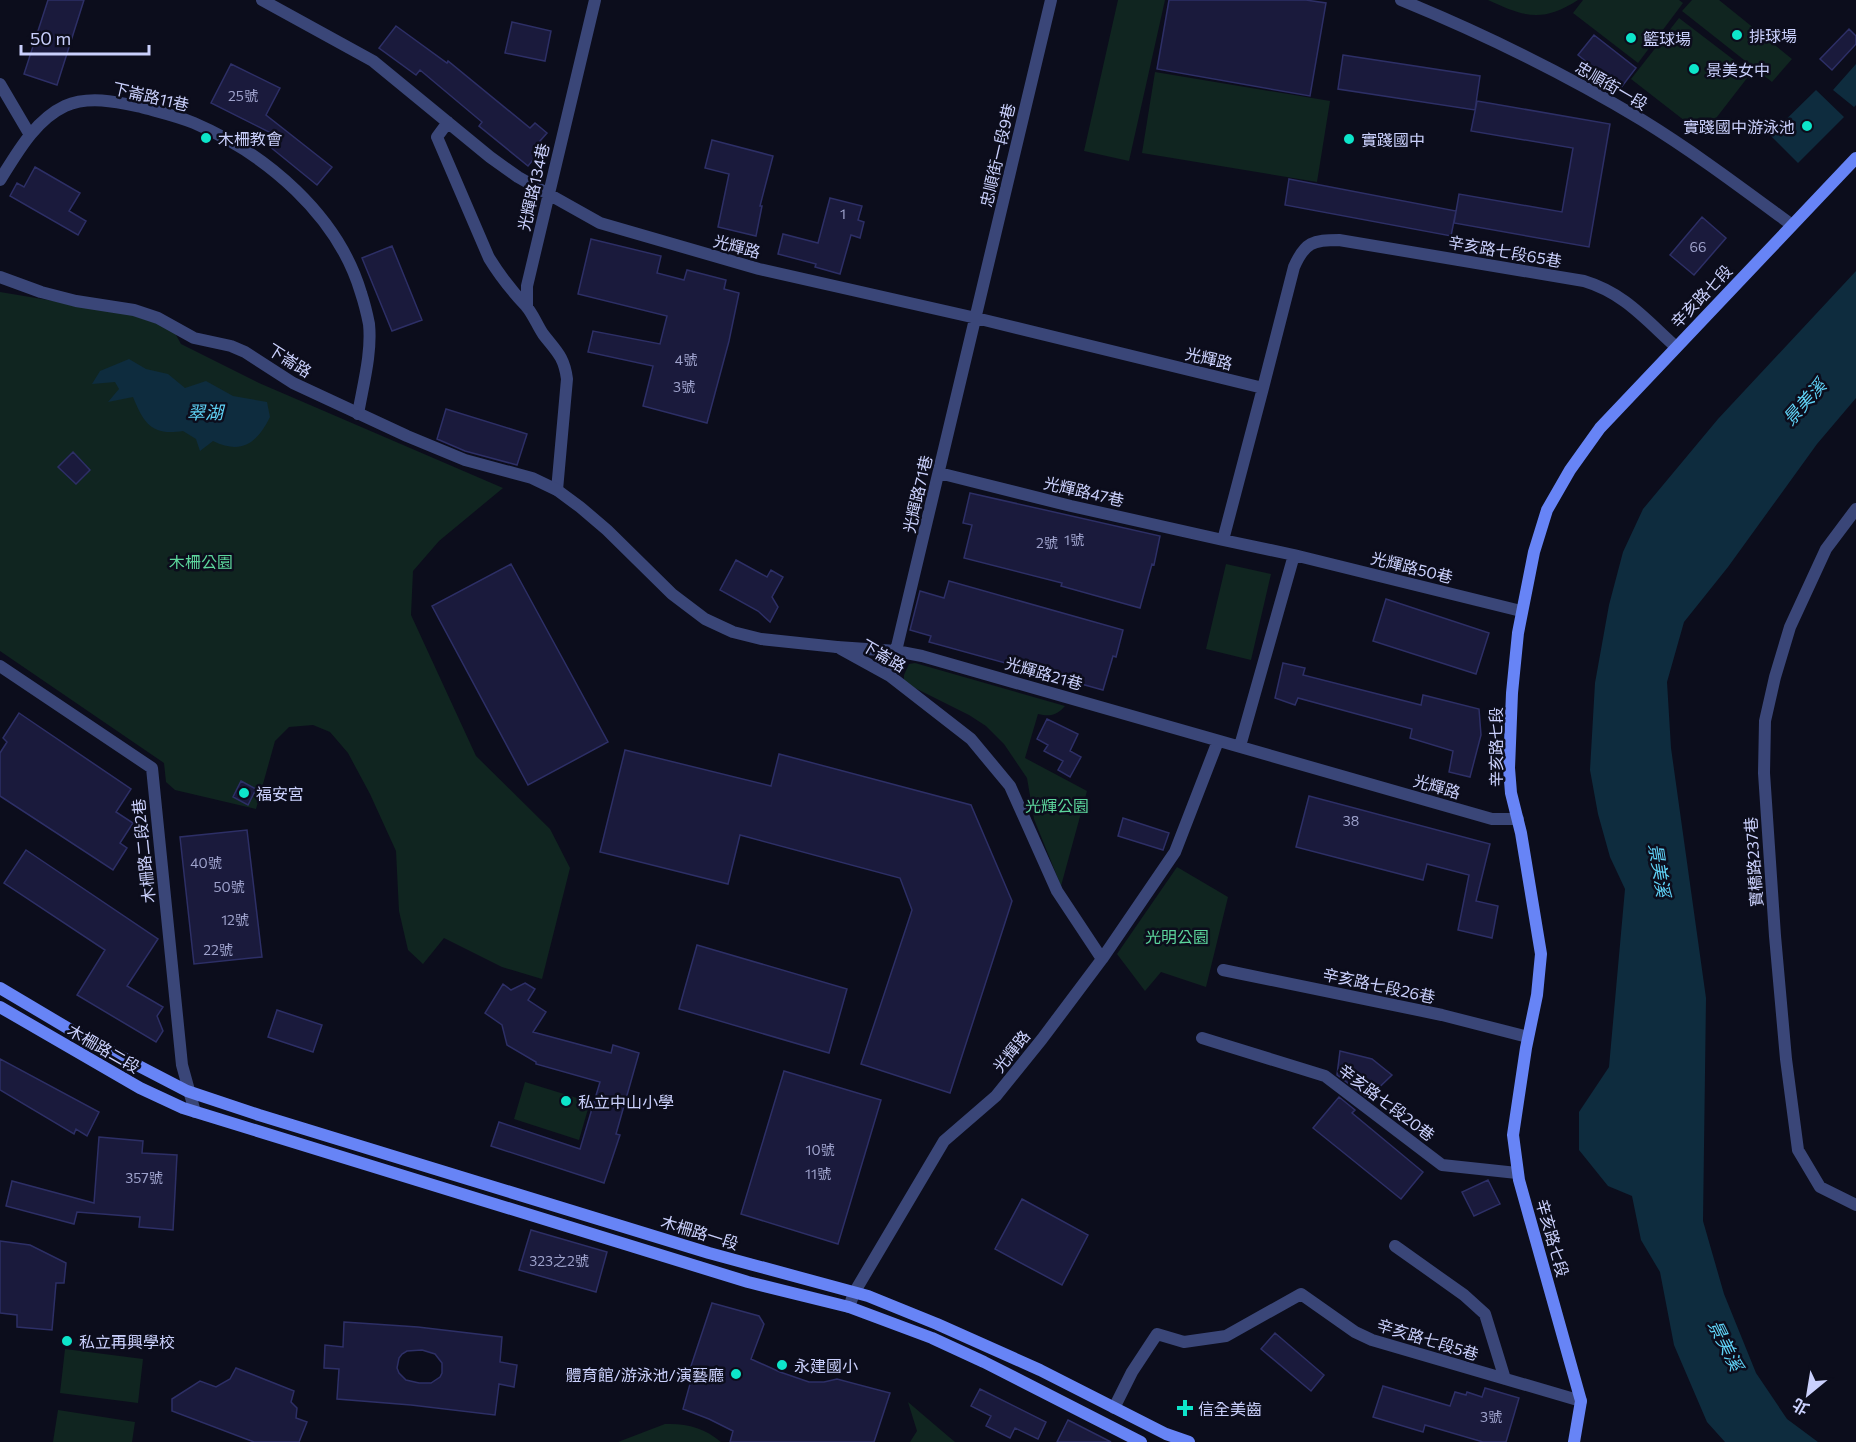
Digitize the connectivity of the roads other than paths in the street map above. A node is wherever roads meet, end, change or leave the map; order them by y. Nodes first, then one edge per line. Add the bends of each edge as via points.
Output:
1 (261, 0) edge
2 (595, 0) edge
3 (1052, 0) edge
4 (1401, 0) edge
5 (0, 84) edge
6 (448, 122) junction
7 (30, 135) junction
8 (1856, 158) edge
9 (0, 180) edge
10 (548, 196) junction
11 (1792, 225) junction
12 (0, 277) edge
13 (528, 307) junction
14 (976, 318) junction
15 (1675, 346) junction
16 (1263, 387) junction
17 (358, 414) junction
18 (939, 473) junction
19 (558, 490) junction
20 (1856, 509) edge
21 (1223, 540) junction
22 (1294, 555) junction
23 (1521, 611) junction
24 (837, 647) junction
25 (896, 651) junction
26 (0, 666) edge
27 (890, 676) junction
28 (1218, 741) junction
29 (1240, 746) junction
30 (1518, 819) junction
31 (1101, 960) junction
32 (1223, 970) dead end
33 (0, 988) edge
34 (0, 1007) edge
35 (1528, 1037) junction
36 (1202, 1038) dead end
37 (188, 1091) junction
38 (195, 1112) junction
39 (1517, 1173) junction
40 (1856, 1205) edge
41 (1395, 1246) dead end
42 (854, 1293) junction
43 (849, 1307) junction
44 (1505, 1379) junction
45 (1581, 1401) junction
46 (1114, 1408) junction
47 (1165, 1438) edge
48 (1141, 1442) edge
49 (1189, 1442) edge
50 (1574, 1442) edge

1 - 6 street, 光輝路 via 374,61
2 - 10 street, 光輝路134巷
3 - 14 street, 忠順街一段9巷
4 - 11 street, 忠順街一段 via 1525,55 1584,87 1643,121
5 - 7 street
6 - 10 street, 光輝路 via 499,164
6 - 13 street via 437,136 489,258 500,277
7 - 9 street, 下崙路11巷
7 - 17 street, 下崙路11巷 via 46,118 66,106 85,100 117,101 192,122 267,165 326,226 345,254 360,291 369,324
8 - 11 main road, 辛亥路七段
10 - 13 street, 光輝路134巷 via 527,286
10 - 14 street, 光輝路 via 600,224 672,246
11 - 15 main road, 辛亥路七段
12 - 17 street, 下崙路 via 41,292 158,318 194,338 244,351 292,383
13 - 19 street via 565,365
14 - 16 street, 光輝路
14 - 18 street, 光輝路71巷
15 - 16 street, 辛亥路七段65巷 via 1618,295 1584,281 1322,240 1308,244 1299,254
15 - 23 main road, 辛亥路七段 via 1600,428 1570,470 1547,510
16 - 21 street
17 - 19 street, 下崙路 via 465,460 532,478
18 - 21 street, 光輝路47巷
18 - 25 street, 光輝路71巷
19 - 24 street, 下崙路 via 705,619 761,639
20 - 40 street, 寶橋路237巷 via 1826,549 1790,627 1765,721 1764,774 1786,1059 1798,1150 1820,1187
21 - 22 street
22 - 23 street, 光輝路50巷
22 - 29 street
23 - 30 main road, 辛亥路七段 via 1509,768
24 - 25 street, 光輝路21巷
24 - 27 street, 下崙路
25 - 27 street, 光輝路71巷
25 - 28 street, 光輝路21巷
26 - 37 street, 木柵路二段2巷 via 152,768 182,1065
27 - 31 street, 下崙路 via 971,739 1010,786 1057,891
28 - 29 street, 光輝路21巷
28 - 31 street, 光輝路 via 1174,852
29 - 30 street, 光輝路 via 1492,819
30 - 35 main road, 辛亥路七段 via 1541,954
31 - 42 street, 光輝路 via 996,1096 944,1141
32 - 35 street, 辛亥路七段26巷 via 1442,1015
33 - 37 main road, 木柵路二段 via 81,1036
34 - 38 main road, 木柵路二段 via 140,1088
35 - 39 main road, 辛亥路七段 via 1513,1135
36 - 39 street, 辛亥路七段20巷 via 1325,1076 1442,1165
37 - 38 street, 木柵路二段2巷
37 - 42 main road, 木柵路一段 via 709,1253
38 - 43 main road, 木柵路一段 via 748,1282
39 - 45 main road, 辛亥路七段
41 - 44 street via 1485,1314
42 - 43 street, 光輝路
42 - 46 main road, 木柵路一段 via 937,1324
43 - 48 main road, 木柵路一段 via 984,1362
44 - 45 street, 辛亥路七段5巷
44 - 46 street, 辛亥路七段5巷 via 1372,1340 1301,1294 1226,1336 1184,1342 1157,1334
45 - 50 main road, 辛亥路七段
46 - 47 main road, 木柵路一段
47 - 49 main road, 木柵路一段

